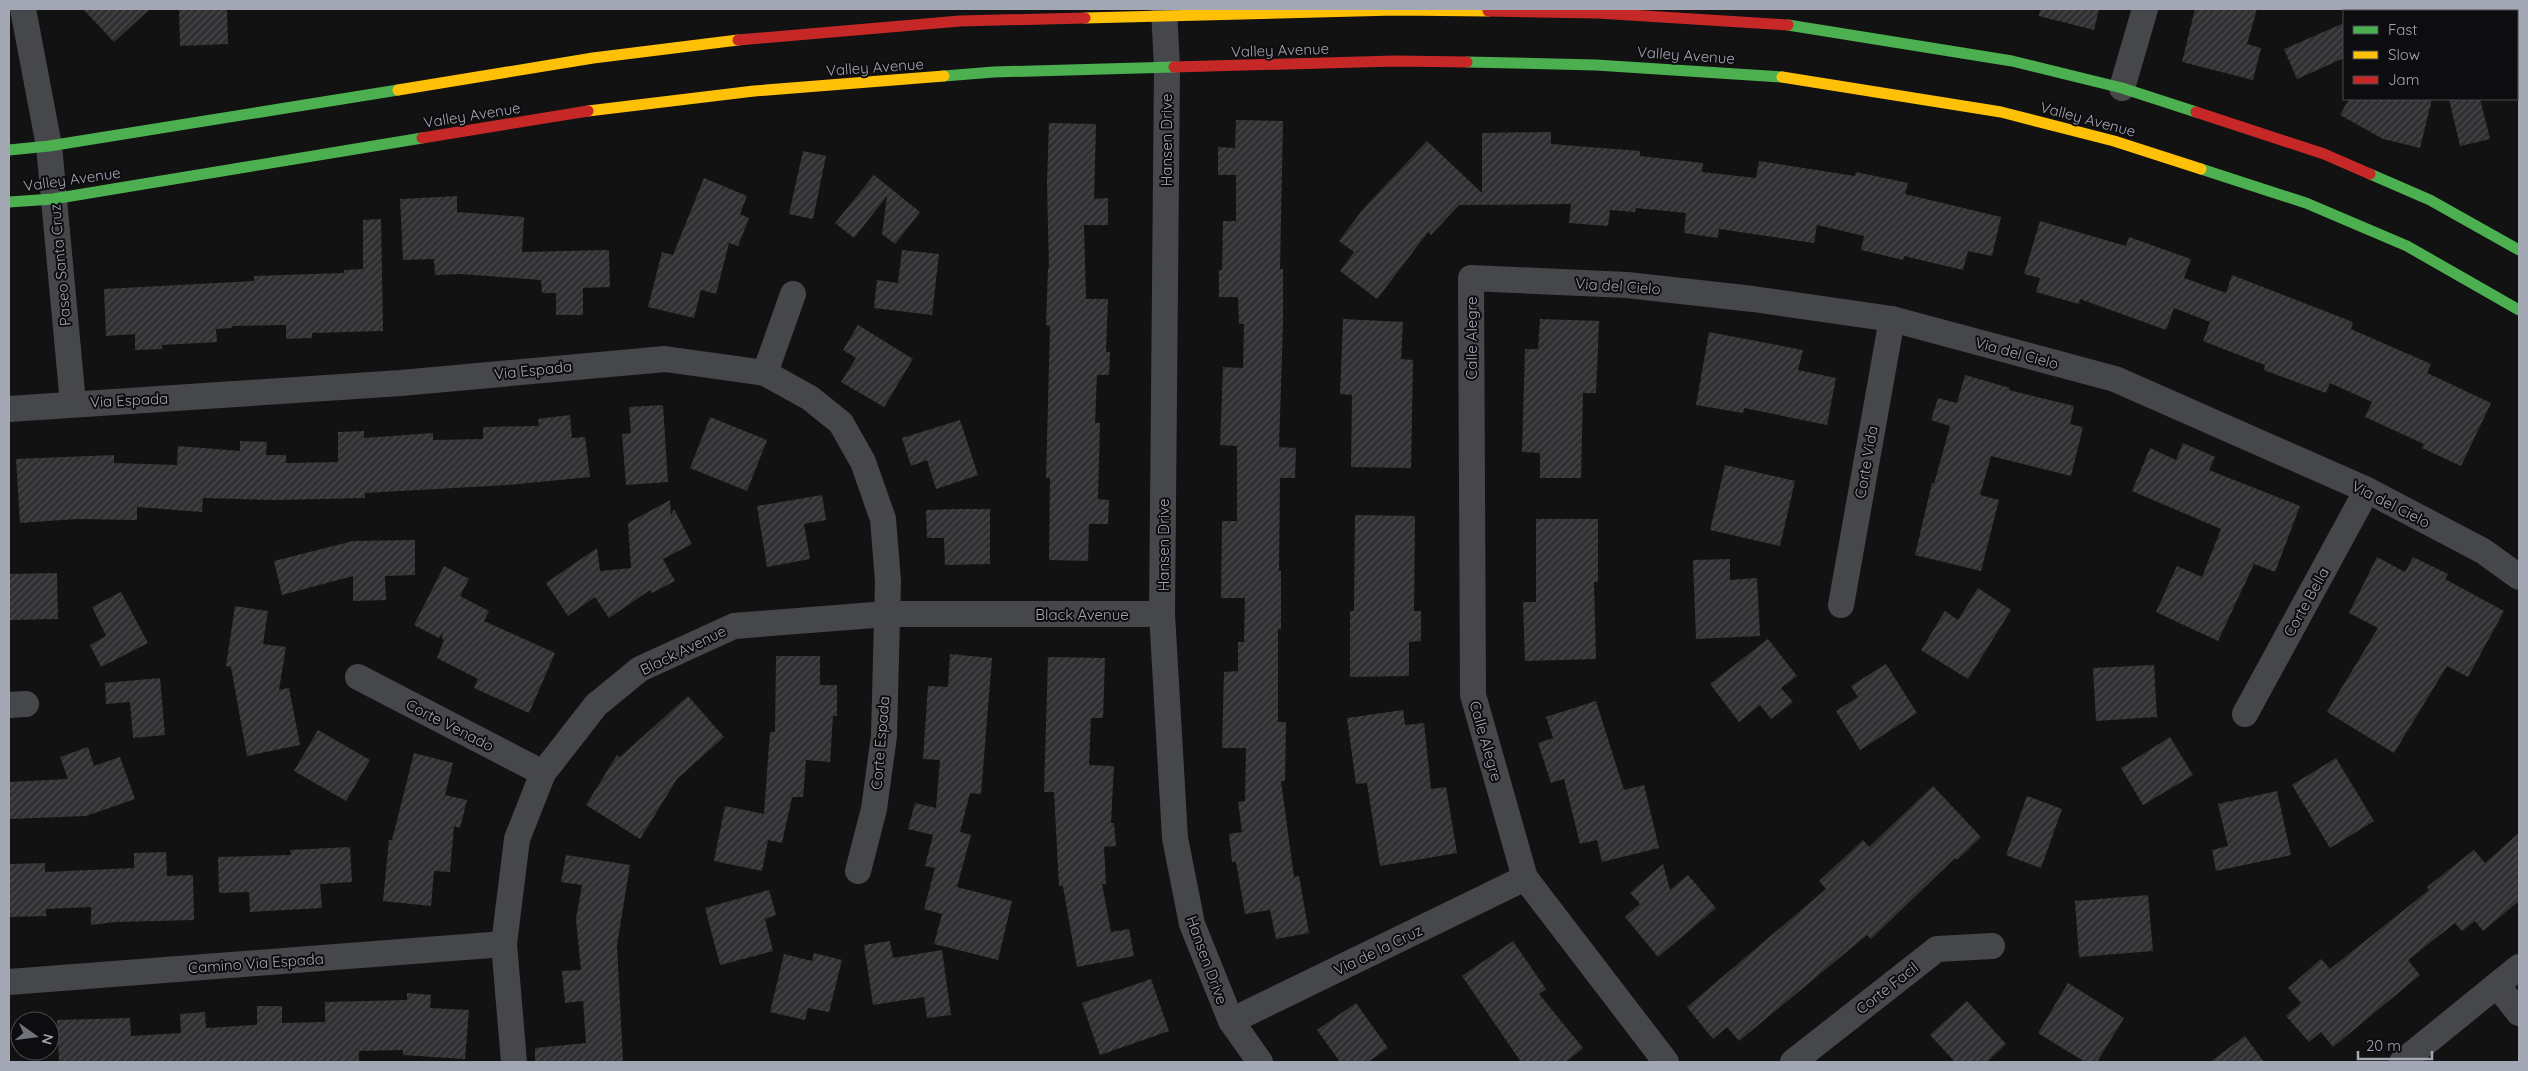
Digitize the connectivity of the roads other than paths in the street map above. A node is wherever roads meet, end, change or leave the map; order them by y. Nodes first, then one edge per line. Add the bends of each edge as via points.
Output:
1 (23, 9) edge
2 (2145, 9) edge
3 (1164, 12) edge
4 (1167, 68) junction
5 (2122, 88) junction
6 (49, 146) junction
7 (9, 150) edge
8 (53, 198) junction
9 (9, 202) edge
10 (2519, 250) edge
11 (1471, 278) joint
12 (793, 294) dead end
13 (2519, 310) edge
14 (1892, 319) junction
15 (766, 373) junction
16 (73, 403) junction
17 (9, 409) edge
18 (2367, 490) junction
19 (2519, 577) edge
20 (1841, 604) dead end
21 (888, 614) junction
22 (1162, 614) junction
23 (358, 677) dead end
24 (2245, 714) dead end
25 (542, 773) junction
26 (858, 871) dead end
27 (1526, 878) junction
28 (504, 944) junction
29 (1992, 946) dead end
30 (2519, 967) edge
31 (9, 982) edge
32 (2497, 985) junction
33 (2519, 1013) edge
34 (1231, 1021) junction
35 (514, 1062) edge
36 (1260, 1062) edge
37 (1666, 1062) edge
38 (1793, 1062) edge
39 (2402, 1062) edge

1 - 6 street, Paseo Santa Cruz
2 - 5 street
3 - 4 street, Hansen Drive
3 - 5 main road via 1424,10 1598,13 1792,25 2012,61
3 - 6 main road via 960,21 749,39 593,58
4 - 8 main road, Valley Avenue via 994,72 590,110
4 - 13 main road, Valley Avenue via 1395,62 1596,65 1786,77 2001,112 2114,141 2306,203 2407,246
4 - 22 street, Hansen Drive
5 - 10 main road via 2324,154 2430,200
6 - 7 main road
6 - 8 street, Paseo Santa Cruz
8 - 9 main road, Valley Avenue
8 - 16 street, Paseo Santa Cruz
11 - 14 street, Via del Cielo via 1627,285
11 - 27 street, Calle Alegre via 1473,695
12 - 15 street
14 - 18 street, Via del Cielo via 2115,378
14 - 20 street, Corte Vida
15 - 16 street, Via Espada via 665,358 401,383
15 - 21 street, Via Espada via 810,398 841,423 863,462 883,519
16 - 17 street, Via Espada
18 - 19 street, Via del Cielo via 2483,551
18 - 24 street, Corte Bella
21 - 22 street, Black Avenue
21 - 25 street, Black Avenue via 734,626 640,669 596,705
21 - 26 street, Corte Espada via 884,736 874,809
22 - 34 street, Hansen Drive via 1175,838 1192,924
23 - 25 street, Corte Venado
25 - 28 street, Black Avenue via 517,840
27 - 34 street, Via de la Cruz
27 - 37 street, Calle Alegre
28 - 31 street, Camino Via Espada
28 - 35 street, Black Avenue
29 - 38 street, Corte Facil via 1936,949
30 - 32 street
32 - 33 street
32 - 39 street
34 - 36 street, Hansen Drive

